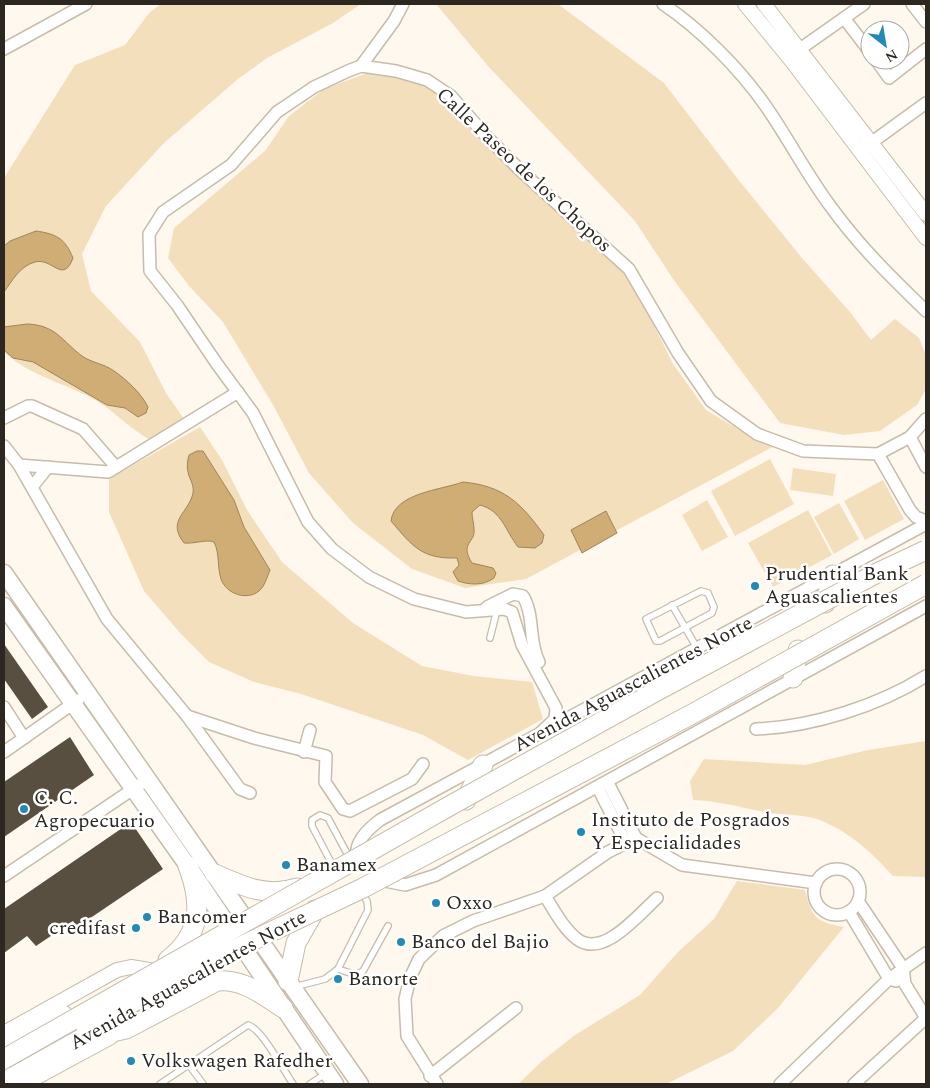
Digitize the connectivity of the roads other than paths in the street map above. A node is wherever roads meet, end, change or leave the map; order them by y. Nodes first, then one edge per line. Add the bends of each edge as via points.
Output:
1 (86, 4) edge
2 (402, 4) edge
3 (663, 4) edge
4 (745, 4) edge
5 (764, 4) edge
6 (864, 4) edge
7 (912, 4) edge
8 (844, 18) junction
9 (926, 22) edge
10 (860, 39) edge
11 (4, 49) edge
12 (800, 49) junction
13 (926, 49) edge
14 (910, 62) edge
15 (361, 66) junction
16 (884, 70) edge
17 (900, 70) edge
18 (926, 104) edge
19 (866, 146) junction
20 (926, 214) edge
21 (926, 238) edge
22 (926, 311) edge
23 (238, 392) junction
24 (4, 418) edge
25 (926, 418) edge
26 (910, 437) junction
27 (4, 446) edge
28 (878, 454) junction
29 (19, 464) junction
30 (116, 467) junction
31 (926, 467) edge
32 (48, 468) junction
33 (32, 486) junction
34 (910, 510) junction
35 (926, 522) edge
36 (906, 535) junction
37 (926, 549) edge
38 (4, 573) edge
39 (833, 575) junction
40 (926, 582) edge
41 (824, 603) junction
42 (4, 606) edge
43 (672, 606) junction
44 (926, 606) edge
45 (497, 610) junction
46 (476, 611) junction
47 (685, 627) junction
48 (490, 638) dead end
49 (697, 648) junction
50 (798, 650) junction
51 (926, 676) edge
52 (793, 678) junction
53 (88, 693) junction
54 (612, 694) junction
55 (73, 704) junction
56 (4, 707) edge
57 (188, 716) junction
58 (310, 730) dead end
59 (756, 730) dead end
60 (540, 733) junction
61 (24, 738) junction
62 (4, 752) edge
63 (304, 752) junction
64 (423, 764) dead end
65 (483, 765) junction
66 (148, 778) junction
67 (603, 786) junction
68 (132, 790) junction
69 (250, 794) dead end
70 (466, 800) junction
71 (631, 840) junction
72 (354, 859) junction
73 (188, 866) junction
74 (334, 868) junction
75 (214, 874) junction
76 (4, 876) edge
77 (373, 879) junction
78 (816, 883) junction
79 (301, 887) junction
80 (356, 889) junction
81 (545, 896) junction
82 (657, 898) dead end
83 (858, 901) junction
84 (315, 910) junction
85 (849, 912) junction
86 (245, 919) junction
87 (388, 926) dead end
88 (228, 928) junction
89 (252, 946) junction
90 (926, 953) edge
91 (168, 960) junction
92 (903, 968) junction
93 (338, 969) junction
94 (889, 979) junction
95 (290, 984) junction
96 (905, 984) junction
97 (283, 1008) junction
98 (516, 1008) dead end
99 (57, 1011) junction
100 (926, 1018) edge
101 (126, 1029) junction
102 (4, 1033) edge
103 (86, 1036) junction
104 (4, 1048) edge
105 (4, 1059) edge
106 (189, 1065) junction
107 (4, 1071) edge
108 (331, 1078) edge
109 (433, 1080) edge
110 (4, 1082) edge
111 (24, 1084) edge
112 (160, 1084) edge
113 (203, 1084) edge
114 (293, 1084) edge
115 (310, 1084) edge
116 (360, 1084) edge
117 (780, 1084) edge
118 (854, 1084) edge

1 - 11 street
2 - 15 street via 394,21
3 - 22 street via 685,18 716,48 764,104 830,206 866,253
4 - 19 street
5 - 12 street
6 - 8 street
7 - 9 street
8 - 10 street
8 - 12 street
12 - 19 street
13 - 14 street
15 - 23 street via 314,87 277,112 231,165 163,212 149,234 150,271
15 - 28 street, Calle Paseo de los Chopos via 427,80 451,96 520,170 629,268 678,353 712,401 757,434 803,451
16 - 17 street via 890,78
18 - 19 street
19 - 20 street
19 - 21 street
23 - 30 street
23 - 46 street via 253,414 308,522 332,550 369,577 414,600 449,609
24 - 30 street via 28,406 83,428
25 - 26 street
26 - 28 street
26 - 31 street
27 - 29 street
28 - 34 street
29 - 32 street
29 - 33 street
30 - 32 street via 104,473
32 - 33 street
33 - 57 street via 107,619
34 - 35 street
34 - 36 street via 913,524
35 - 36 street, Avenida Aguascalientes Norte
36 - 39 street, Avenida Aguascalientes Norte
37 - 41 main road, Avenida Aguascalientes Norte
37 - 79 main road, bridge via 655,692
38 - 53 main road
39 - 41 main road
39 - 49 street, Avenida Aguascalientes Norte
40 - 50 main road, Avenida Aguascalientes Norte
40 - 107 main road, bridge via 702,708 363,888 218,957
41 - 70 main road, Avenida Aguascalientes Norte
42 - 55 main road
43 - 47 lane
43 - 47 lane via 646,619 656,641
43 - 47 lane via 701,591 708,593 714,609
44 - 52 street
45 - 46 street
45 - 48 lane
45 - 60 street via 507,609 514,614 522,645 556,708 555,719
46 - 54 street via 513,594 523,596 529,612 535,653 564,709 574,709
47 - 49 lane
49 - 54 street, Avenida Aguascalientes Norte
50 - 52 main road
50 - 77 main road, Avenida Aguascalientes Norte
51 - 59 street via 902,692 818,721
52 - 67 street
53 - 55 street
53 - 66 main road
54 - 60 street, Avenida Aguascalientes Norte
55 - 61 street
55 - 68 main road
56 - 61 street
57 - 63 street
57 - 69 street via 240,789
58 - 63 street
60 - 65 street, Avenida Aguascalientes Norte
61 - 62 street
63 - 64 street via 327,757 325,782 343,809 350,811 412,778
65 - 70 main road
65 - 72 street, Avenida Aguascalientes Norte via 380,820 360,840
66 - 68 street
66 - 75 main road
67 - 71 street
67 - 77 street via 436,876 405,885
68 - 73 main road
68 - 76 street
70 - 72 main road, Avenida Aguascalientes Norte
71 - 78 street via 682,865
71 - 81 street
72 - 74 main road, Avenida Aguascalientes Norte
72 - 74 lane via 328,818 320,815 312,820 312,826
73 - 88 main road
73 - 91 main road via 196,896 194,929
74 - 79 main road, Avenida Aguascalientes Norte
75 - 79 main road via 259,891 278,892
75 - 86 main road
77 - 80 main road, Avenida Aguascalientes Norte
78 - 83 street via 829,871 846,871 858,884
78 - 85 street via 816,902 822,909 830,914
79 - 86 main road, Avenida Aguascalientes Norte
79 - 104 main road via 282,891
79 - 105 main road, bridge
80 - 84 main road, Avenida Aguascalientes Norte
80 - 93 lane via 365,896 368,910
81 - 82 street via 578,940 596,946 610,940
81 - 109 street via 473,921 443,936 419,959 405,999 407,1036
83 - 85 street
83 - 92 street
84 - 89 main road, Avenida Aguascalientes Norte
84 - 95 main road via 296,943
85 - 94 street
86 - 88 main road, Avenida Aguascalientes Norte
86 - 89 main road
87 - 93 lane via 363,971 356,975
88 - 89 main road
88 - 91 main road, Avenida Aguascalientes Norte
89 - 95 main road
89 - 97 main road
89 - 103 main road, Avenida Aguascalientes Norte
90 - 92 street
91 - 99 main road, Avenida Aguascalientes Norte
92 - 94 street
92 - 96 street
93 - 95 lane via 325,979
94 - 96 street
94 - 117 street
95 - 116 main road
96 - 100 street
97 - 101 main road via 244,984 224,980
97 - 108 main road
98 - 109 street
99 - 102 street
99 - 104 main road, Avenida Aguascalientes Norte
100 - 118 street
101 - 103 main road
101 - 111 street
103 - 110 main road, Avenida Aguascalientes Norte
106 - 112 lane
106 - 113 lane
106 - 114 lane via 248,1025 255,1028
108 - 115 lane

